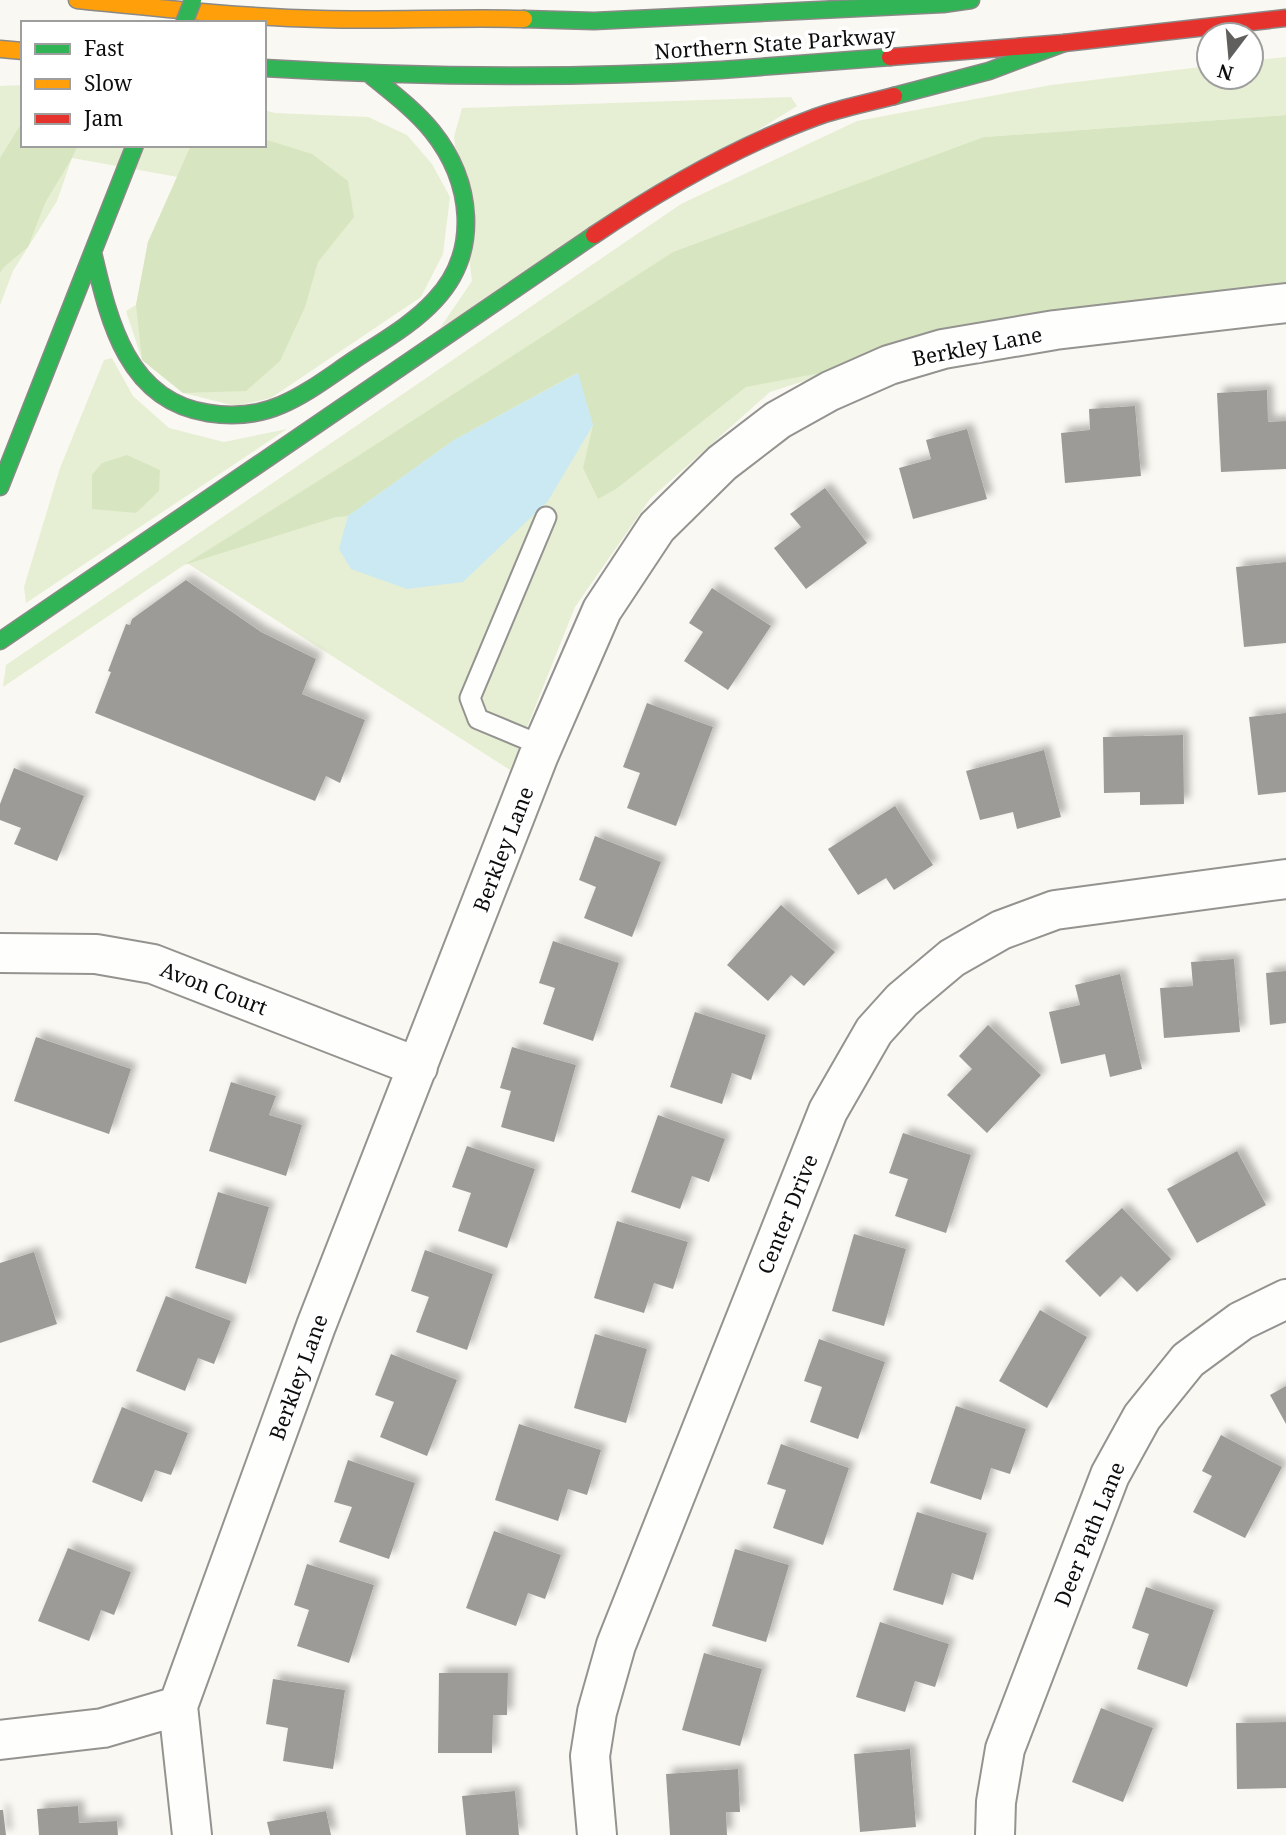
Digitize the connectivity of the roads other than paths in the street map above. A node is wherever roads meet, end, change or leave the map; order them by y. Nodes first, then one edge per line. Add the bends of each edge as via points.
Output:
1 (76, 0) edge
2 (193, 0) edge
3 (971, 0) edge
4 (545, 2) dead end
5 (470, 18) junction
6 (1286, 18) edge
7 (185, 21) edge
8 (1064, 43) junction
9 (266, 68) edge
10 (369, 74) junction
11 (134, 147) edge
12 (93, 253) junction
13 (1286, 303) edge
14 (0, 487) edge
15 (547, 517) dead end
16 (0, 641) edge
17 (543, 746) junction
18 (1286, 880) edge
19 (0, 953) edge
20 (418, 1067) junction
21 (1286, 1300) edge
22 (178, 1706) junction
23 (0, 1740) edge
24 (192, 1835) edge
25 (597, 1835) edge
26 (995, 1835) edge

1 - 5 main road, Northern State Parkway via 222,15
2 - 7 main road, bridge
3 - 5 main road, Northern State Parkway via 594,21
4 - 5 main road
6 - 8 main road, Northern State Parkway
8 - 10 main road, Northern State Parkway via 720,70
8 - 16 main road via 989,71 819,116 753,142 689,176 612,223
9 - 10 main road, Northern State Parkway
10 - 12 main road via 405,103 447,151 465,198 468,224 463,253 436,299 409,323 312,388 260,413 233,416 189,410 164,397 133,368 105,307
11 - 12 main road
12 - 14 main road
13 - 17 street, Berkley Lane via 1055,330 943,349 830,390 778,420 722,463 657,527 602,610
15 - 17 lane via 470,698 478,719
17 - 20 street, Berkley Lane
18 - 25 street, Center Drive via 1055,910 1001,930 952,958 902,1000 874,1031 828,1111 616,1645 590,1756
19 - 20 street, Avon Court via 96,954 153,964
20 - 22 street, Berkley Lane via 316,1326
21 - 26 street, Deer Path Lane via 1241,1321 1188,1360 1142,1418 1110,1475 1005,1749
22 - 23 street via 103,1728
22 - 24 street, Berkley Lane

